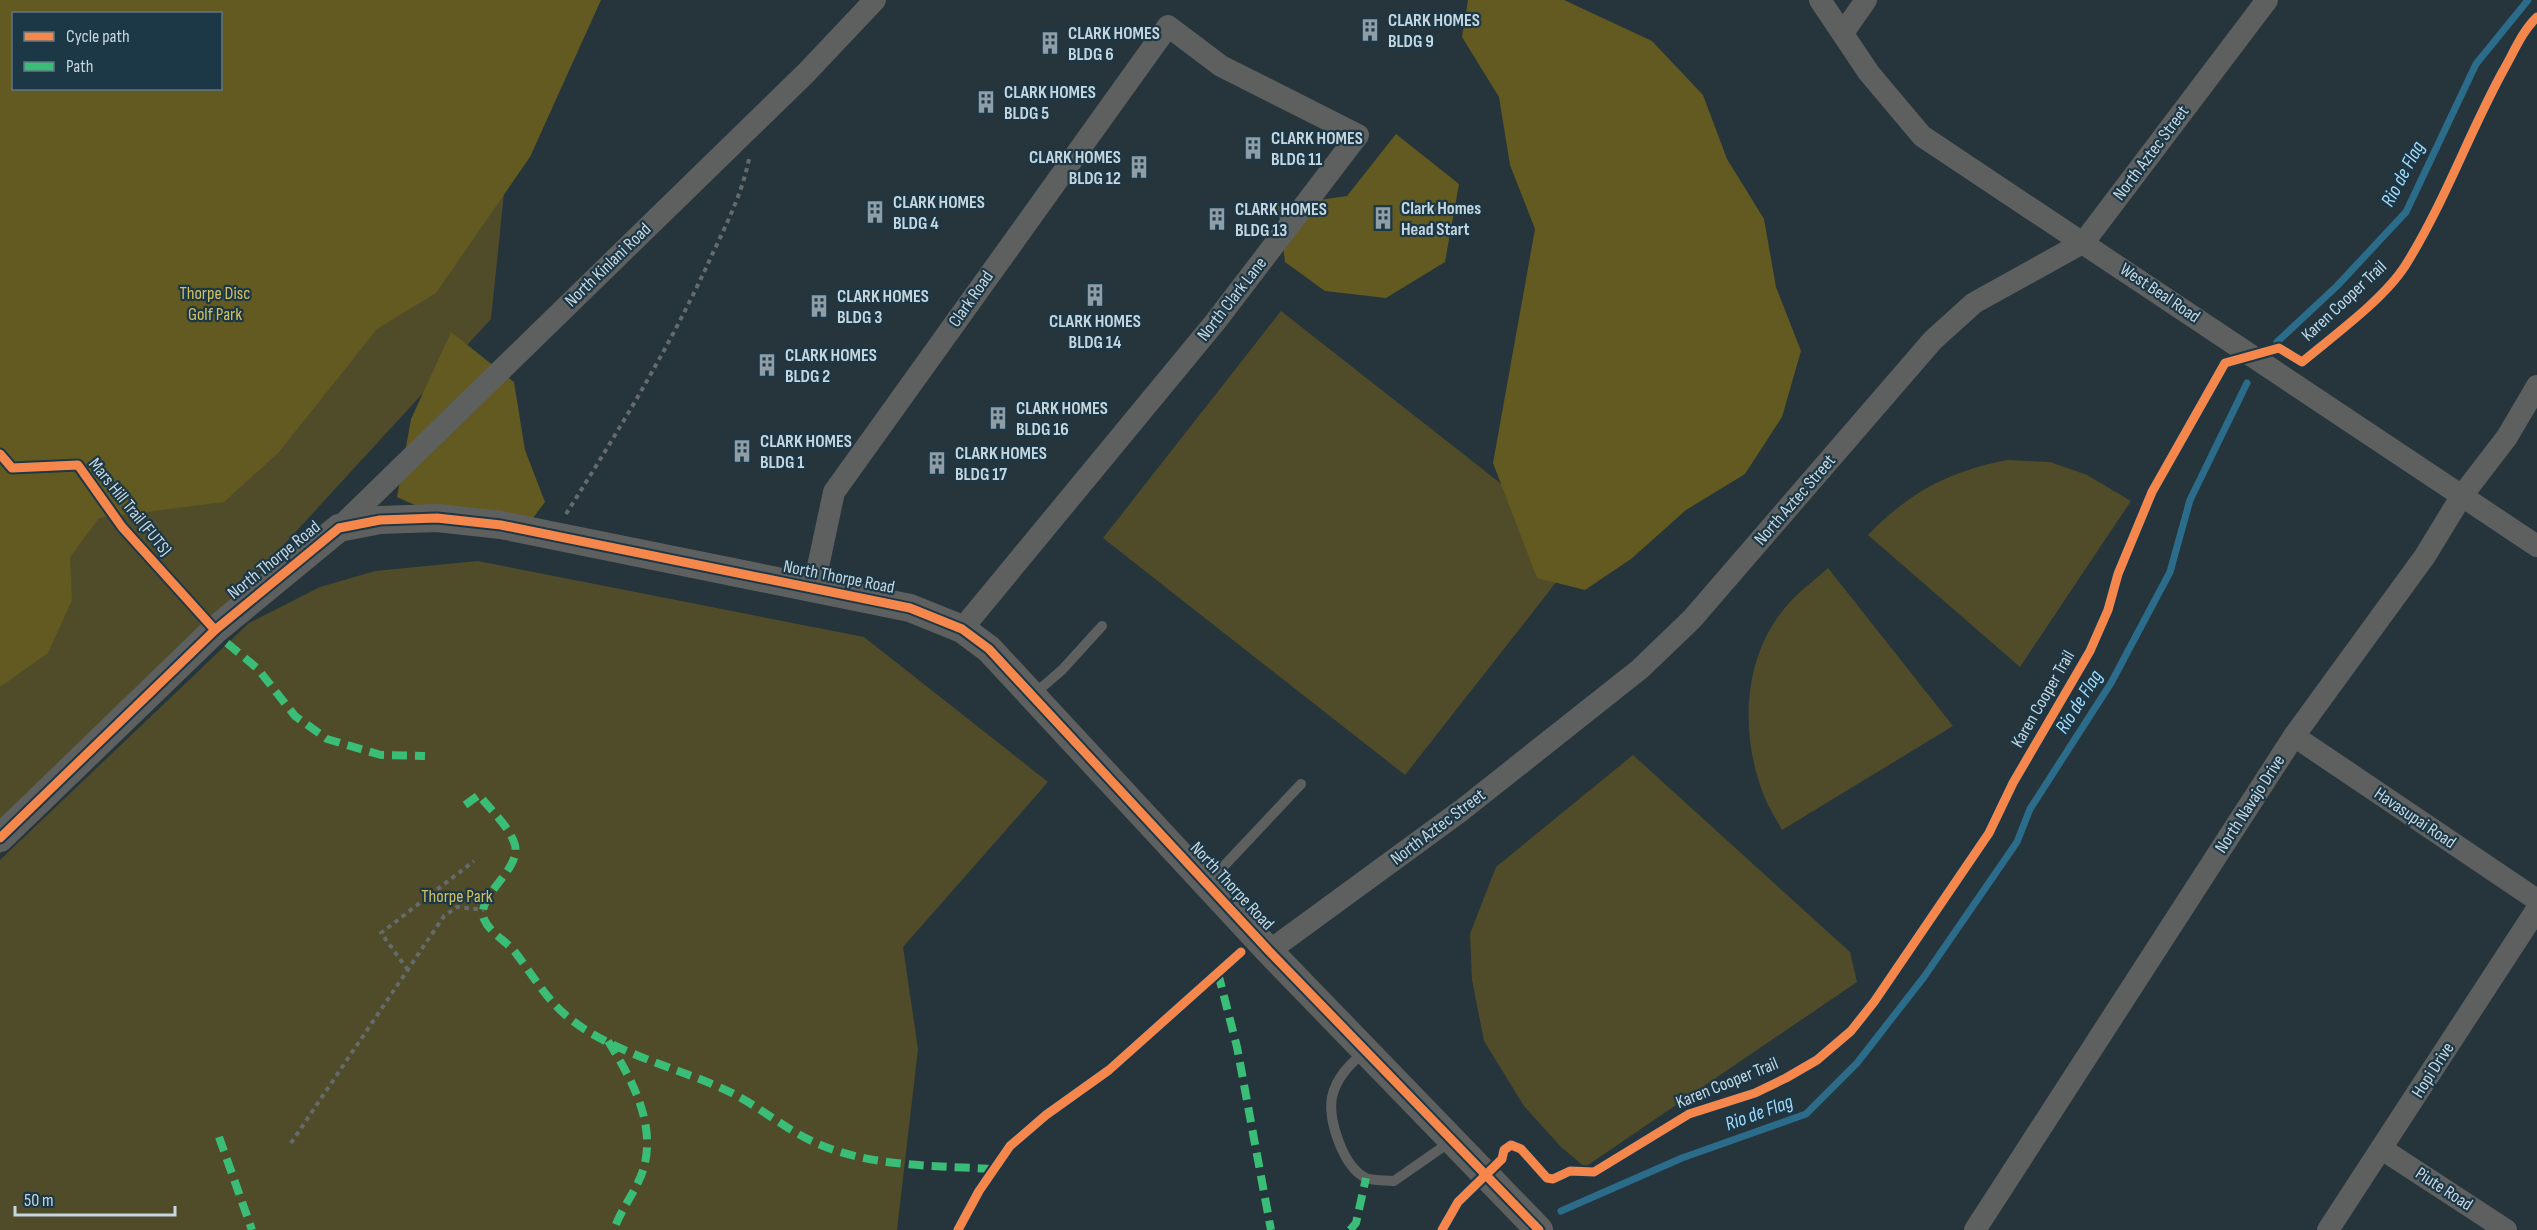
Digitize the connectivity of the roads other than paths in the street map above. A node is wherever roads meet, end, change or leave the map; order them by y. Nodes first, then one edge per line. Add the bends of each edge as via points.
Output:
1 (875, 0) edge
2 (1820, 0) edge
3 (1866, 0) edge
4 (2267, 0) edge
5 (1168, 26) joint
6 (1843, 33) junction
7 (2084, 242) junction
8 (2537, 386) edge
9 (2461, 497) junction
10 (339, 528) junction
11 (2537, 546) edge
12 (813, 590) junction
13 (1102, 626) dead end
14 (962, 629) junction
15 (1033, 695) junction
16 (2294, 736) junction
17 (1301, 784) dead end
18 (0, 838) edge
19 (1207, 884) junction
20 (2537, 900) edge
21 (2537, 909) edge
22 (1269, 951) junction
23 (1366, 1050) junction
24 (1453, 1140) junction
25 (2382, 1149) junction
26 (1539, 1230) edge
27 (1975, 1230) edge
28 (2328, 1230) edge
29 (2506, 1230) edge

1 - 10 street, North Kinlani Road via 806,73
2 - 6 street, West Beal Road
3 - 6 street
4 - 7 street, North Aztec Street
5 - 12 street, Clark Road via 834,492
5 - 14 street, North Clark Lane via 1221,66 1358,135 1216,321
6 - 7 street, West Beal Road via 1869,73 1922,136
7 - 9 street, West Beal Road
7 - 22 street, North Aztec Street via 1974,303 1933,340 1692,618 1612,694
8 - 9 street, North Navajo Drive via 2507,437
9 - 11 street, West Beal Road
9 - 16 street, North Navajo Drive via 2425,556
10 - 12 street, North Thorpe Road via 380,520 437,518 501,525
10 - 18 street, North Thorpe Road via 214,630
12 - 14 street, North Thorpe Road via 910,608
13 - 15 lane
14 - 15 street, North Thorpe Road via 989,649
15 - 19 street, North Thorpe Road
16 - 20 street, Havasupai Road
16 - 27 street, North Navajo Drive
17 - 19 lane
19 - 22 street, North Thorpe Road
21 - 25 street, Hopi Drive
22 - 23 street, North Thorpe Road
23 - 24 street, North Thorpe Road
23 - 24 lane via 1344,1072 1332,1095 1342,1154 1366,1178 1394,1181
24 - 26 street, North Thorpe Road
25 - 28 street, Hopi Drive
25 - 29 street, Piute Road

